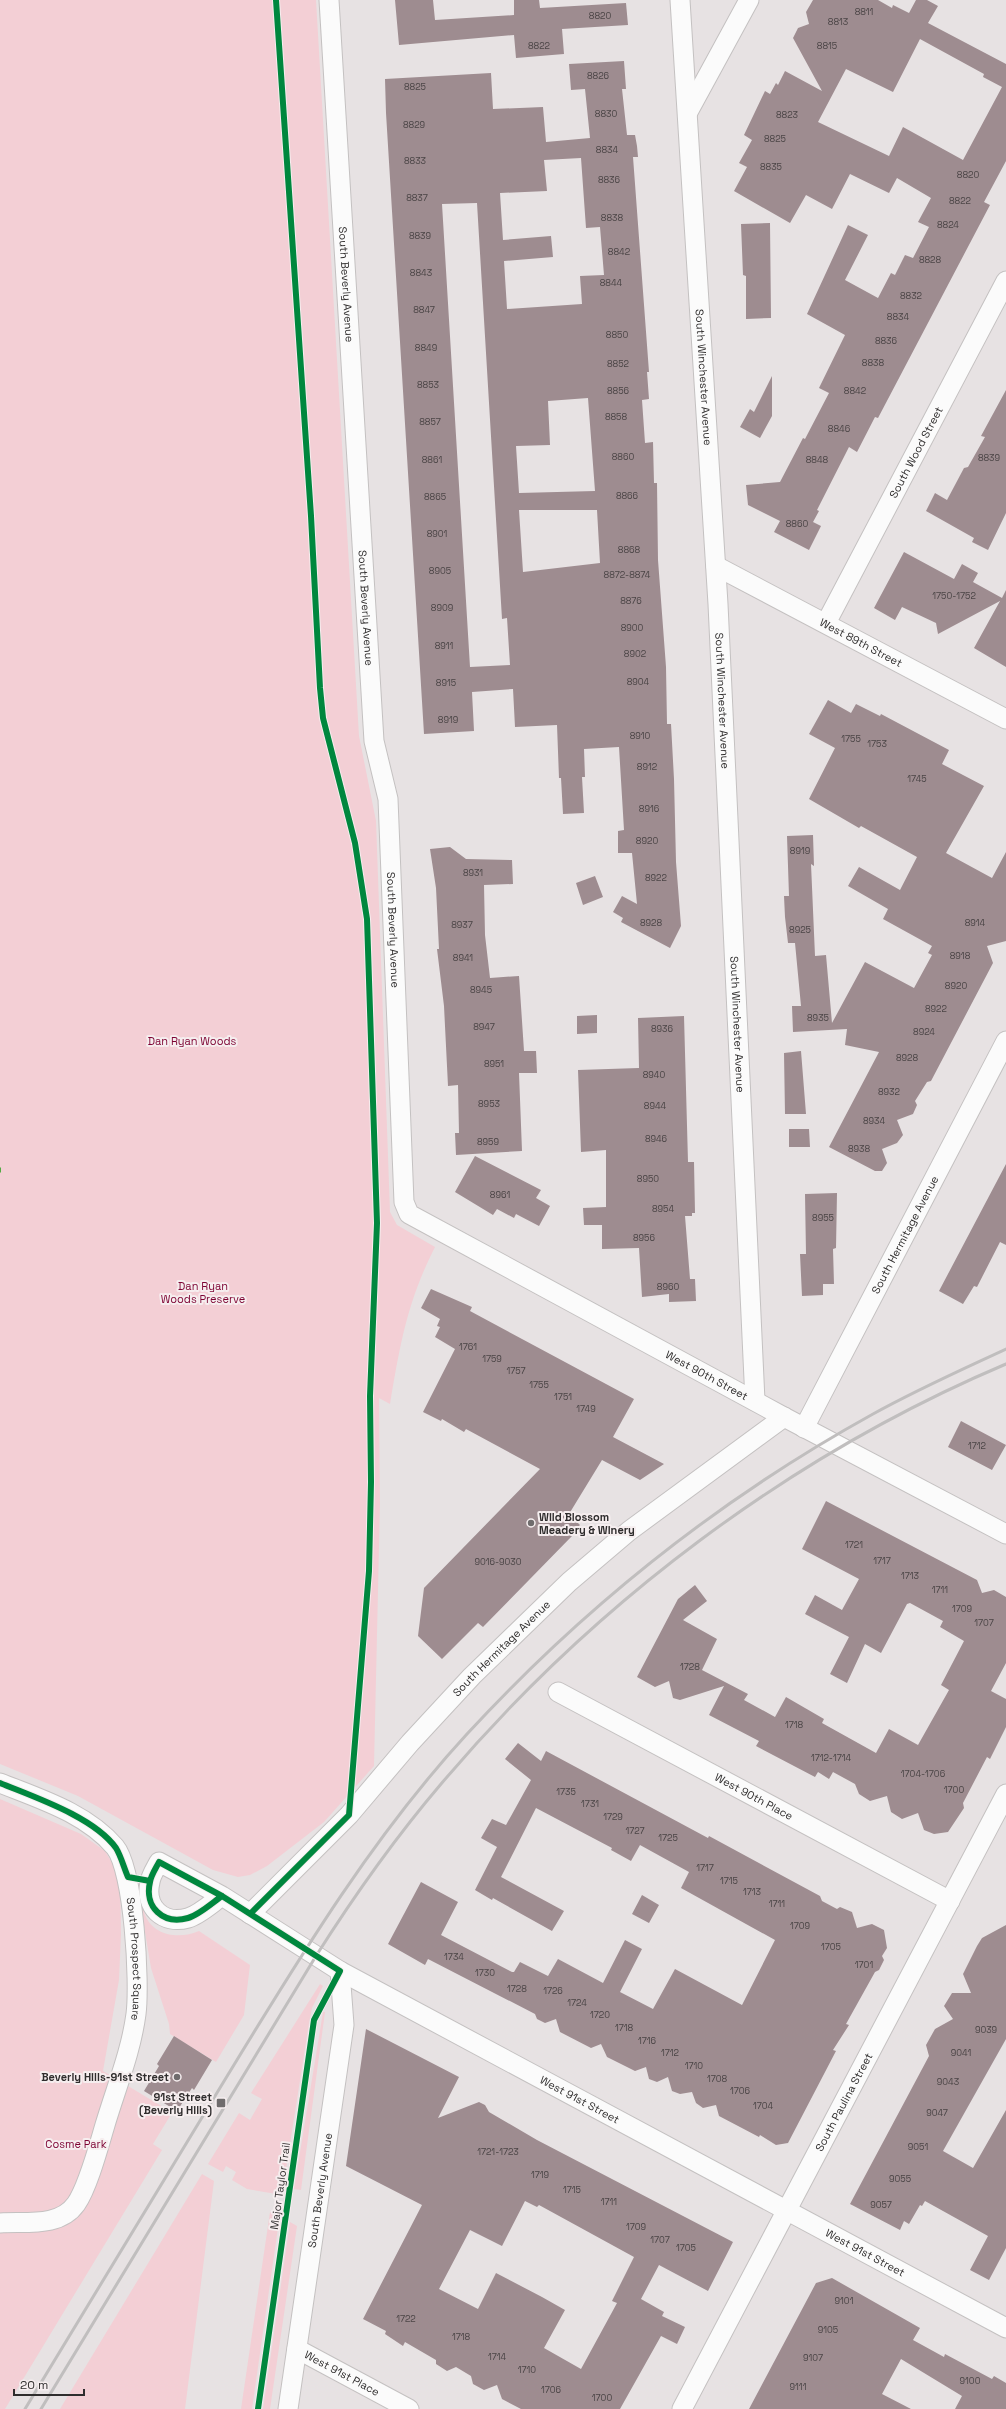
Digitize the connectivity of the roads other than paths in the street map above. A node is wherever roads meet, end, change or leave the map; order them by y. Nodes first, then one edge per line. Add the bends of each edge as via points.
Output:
1 (329, 0) edge
2 (680, 0) edge
3 (749, 0) edge
4 (688, 112) junction
5 (1006, 281) edge
6 (716, 566) junction
7 (826, 623) junction
8 (1006, 718) edge
9 (1006, 1041) edge
10 (409, 1214) joint
11 (755, 1401) junction
12 (784, 1418) junction
13 (804, 1428) junction
14 (1006, 1534) edge
15 (558, 1692) dead end
16 (0, 1783) edge
17 (1006, 1794) edge
18 (222, 1896) junction
19 (950, 1900) junction
20 (250, 1914) junction
21 (340, 1971) junction
22 (786, 2212) junction
23 (0, 2223) edge
24 (1006, 2328) edge
25 (296, 2349) junction
26 (288, 2409) edge
27 (409, 2409) edge
28 (682, 2409) edge

1 - 10 street, South Beverly Avenue via 374,741 388,799 404,1202
2 - 4 street, South Winchester Avenue
3 - 4 street
4 - 6 street, South Winchester Avenue
5 - 7 street, South Wood Street
6 - 7 street, West 89th Street
6 - 11 street, South Winchester Avenue
7 - 8 street, West 89th Street
9 - 13 street, South Hermitage Avenue
10 - 11 street, West 90th Street
11 - 12 street, West 90th Street
12 - 13 street, West 90th Street
12 - 20 street, South Hermitage Avenue via 630,1531 564,1587 472,1676 349,1815
13 - 14 street, West 90th Street
15 - 19 street, West 90th Place
16 - 23 street, South Prospect Square via 53,1804 80,1818 116,1848 128,1877 137,1988 129,2046 94,2162 76,2204 62,2217 44,2222
17 - 19 street, South Paulina Street
18 - 18 street, West 91st Street via 190,1918 175,1920 160,1915 152,1906 149,1895 150,1881 159,1862
18 - 20 street, West 91st Street
19 - 22 street, South Paulina Street
20 - 21 street, West 91st Street
21 - 22 street, West 91st Street
21 - 25 street, South Beverly Avenue via 344,2025
22 - 24 street, West 91st Street
22 - 28 street, South Paulina Street
25 - 26 street, South Beverly Avenue
25 - 27 street, West 91st Place

